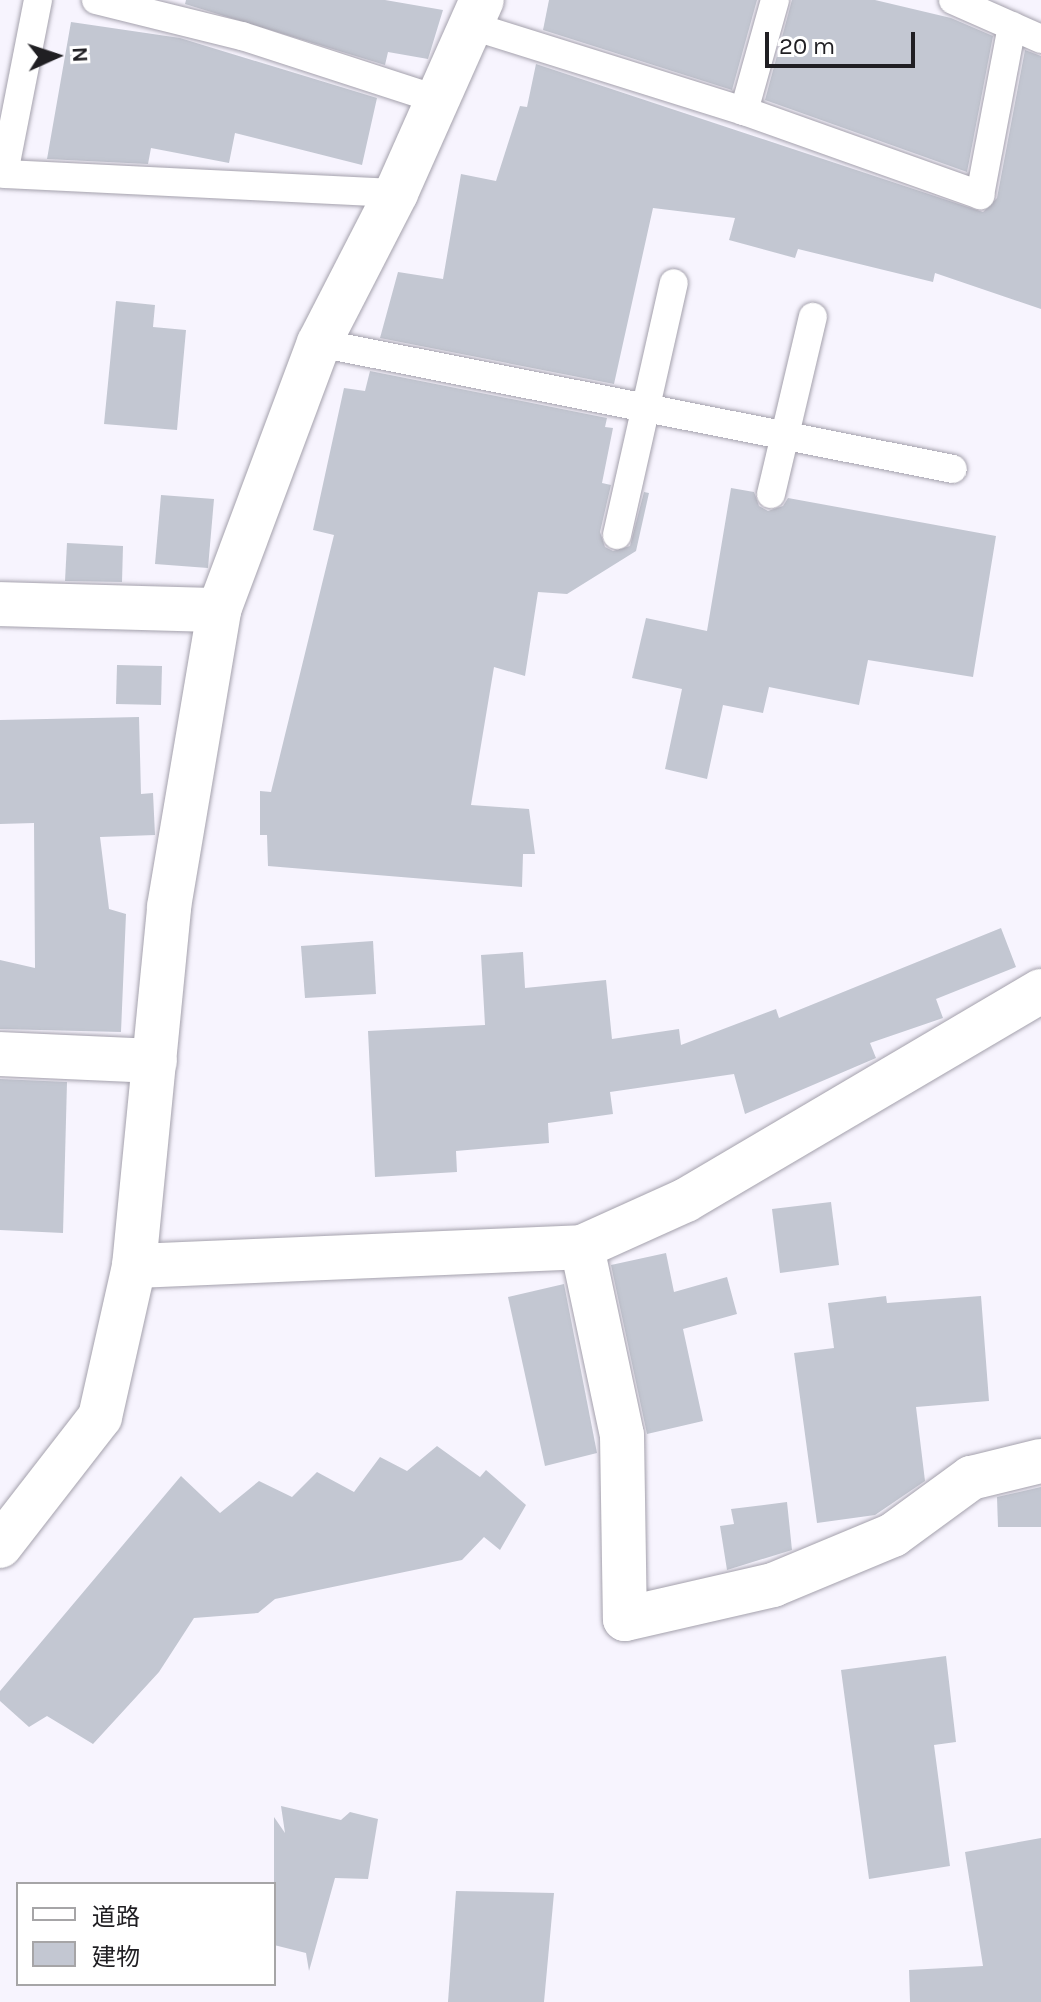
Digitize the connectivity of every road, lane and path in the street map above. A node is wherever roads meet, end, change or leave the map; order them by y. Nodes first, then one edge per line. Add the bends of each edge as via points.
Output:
1 (38, 0) edge
2 (96, 0) edge
3 (775, 0) edge
4 (953, 0) edge
5 (475, 12) edge
6 (1012, 26) junction
7 (1041, 39) edge
8 (436, 99) junction
9 (744, 111) junction
10 (396, 193) junction
11 (674, 283) dead end
12 (813, 317) dead end
13 (319, 343) junction
14 (643, 404) junction
15 (782, 433) junction
16 (953, 469) dead end
17 (771, 494) dead end
18 (617, 535) dead end
19 (0, 604) edge
20 (219, 610) junction
21 (1041, 991) edge
22 (0, 1054) edge
23 (155, 1061) junction
24 (582, 1247) junction
25 (134, 1266) junction
26 (1041, 1461) edge
27 (0, 1546) edge

1 - 10 lane via 4,174
2 - 8 lane via 242,36
3 - 9 lane
4 - 6 lane
5 - 8 street
5 - 9 lane
6 - 7 lane
6 - 9 lane via 980,195
8 - 10 street
10 - 13 street
11 - 14 lane
12 - 15 lane
13 - 14 lane
13 - 20 street
14 - 15 lane
14 - 18 lane
15 - 16 lane
15 - 17 lane
19 - 20 street
20 - 23 street via 169,907
21 - 24 street via 686,1200
22 - 23 street
23 - 25 street
24 - 25 street
24 - 26 street via 622,1435 625,1619 773,1585 893,1535 971,1478
25 - 27 street via 100,1417

